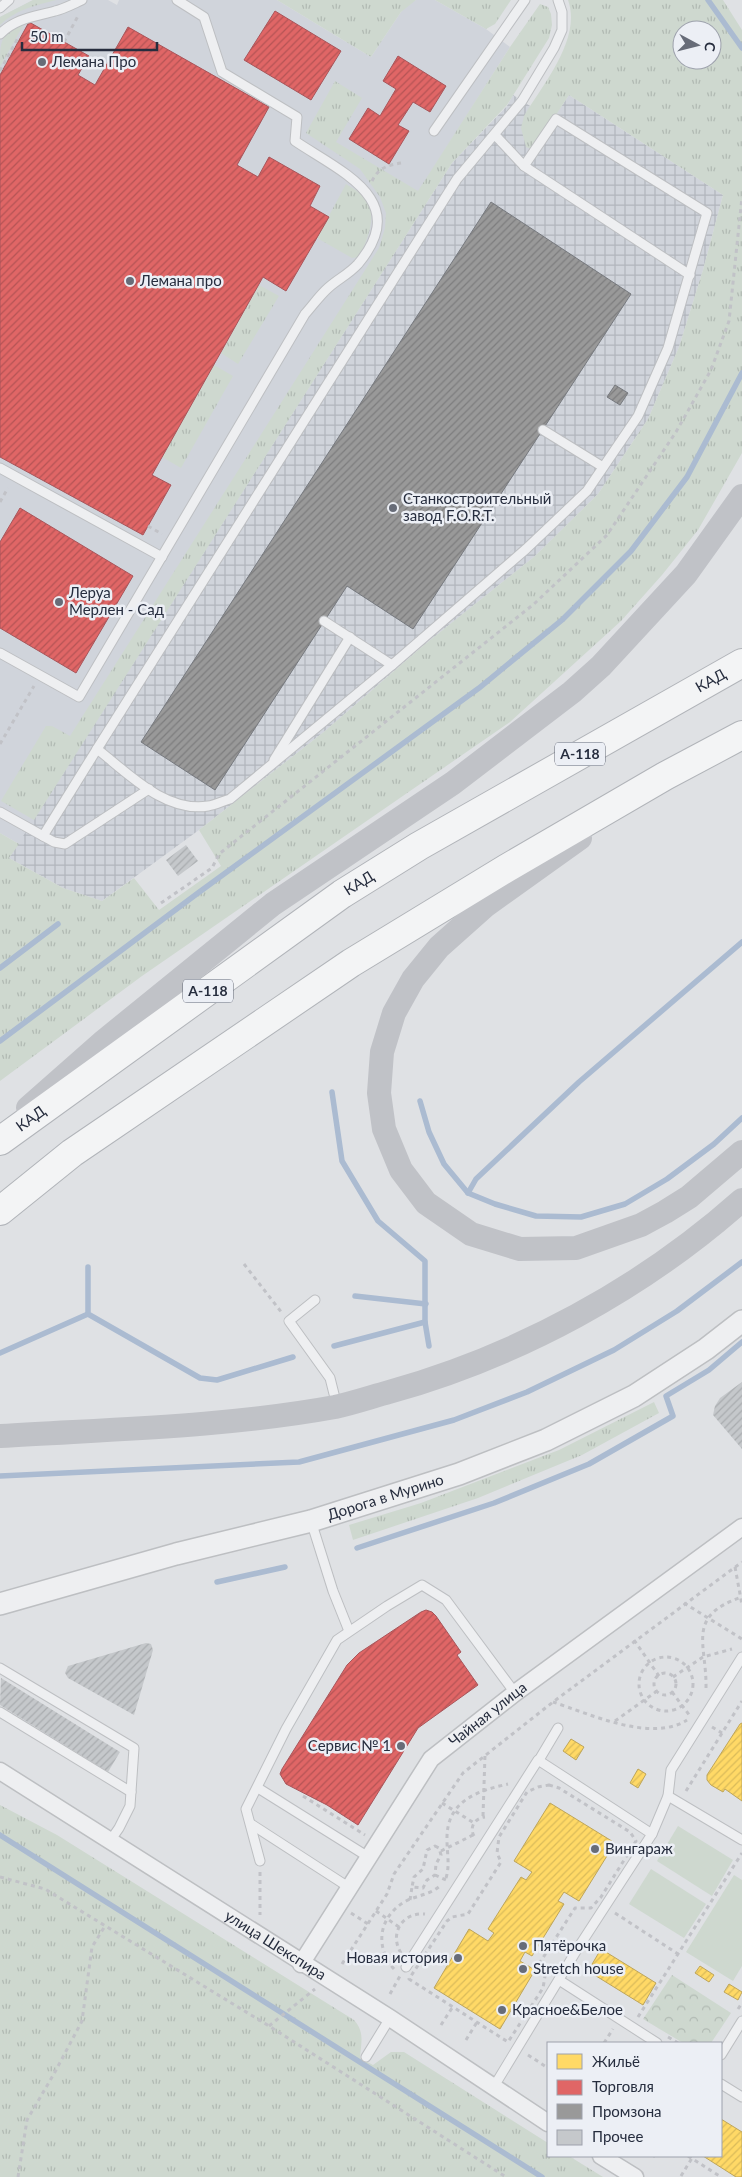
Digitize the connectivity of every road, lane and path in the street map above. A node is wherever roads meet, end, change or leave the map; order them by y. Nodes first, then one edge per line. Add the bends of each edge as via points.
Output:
1 (9, 0) edge
2 (177, 0) edge
3 (525, 0) edge
4 (558, 0) edge
5 (82, 4) edge
6 (0, 8) edge
7 (30, 16) junction
8 (0, 34) edge
9 (64, 42) dead end
10 (0, 70) edge
11 (434, 131) dead end
12 (495, 134) junction
13 (401, 163) dead end
14 (524, 166) junction
15 (372, 199) junction
16 (690, 274) junction
17 (543, 430) dead end
18 (603, 467) junction
19 (0, 468) edge
20 (742, 496) edge
21 (162, 557) junction
22 (324, 621) dead end
23 (350, 637) junction
24 (0, 653) edge
25 (742, 663) edge
26 (392, 665) junction
27 (40, 675) junction
28 (742, 735) edge
29 (0, 744) edge
30 (97, 749) junction
31 (270, 767) junction
32 (666, 776) junction
33 (149, 788) junction
34 (0, 812) edge
35 (42, 836) junction
36 (0, 1132) edge
37 (0, 1140) edge
38 (742, 1152) edge
39 (742, 1200) edge
40 (0, 1211) edge
41 (244, 1264) dead end
42 (315, 1300) dead end
43 (289, 1320) junction
44 (742, 1321) edge
45 (337, 1406) junction
46 (0, 1436) edge
47 (311, 1521) junction
48 (742, 1527) edge
49 (742, 1562) edge
50 (735, 1567) junction
51 (741, 1597) edge
52 (684, 1603) junction
53 (0, 1604) edge
54 (742, 1605) edge
55 (709, 1618) junction
56 (349, 1632) junction
57 (742, 1639) edge
58 (634, 1640) junction
59 (734, 1649) dead end
60 (703, 1657) junction
61 (742, 1657) edge
62 (649, 1662) junction
63 (687, 1667) junction
64 (0, 1668) edge
65 (659, 1676) junction
66 (673, 1677) junction
67 (657, 1691) junction
68 (705, 1691) dead end
69 (672, 1692) junction
70 (515, 1693) junction
71 (644, 1701) junction
72 (742, 1701) edge
73 (553, 1702) junction
74 (683, 1706) junction
75 (0, 1712) edge
76 (615, 1721) junction
77 (558, 1728) dead end
78 (485, 1755) junction
79 (539, 1760) junction
80 (0, 1771) edge
81 (521, 1785) junction
82 (258, 1788) junction
83 (483, 1789) junction
84 (131, 1792) junction
85 (302, 1796) dead end
86 (668, 1796) junction
87 (692, 1797) dead end
88 (442, 1803) junction
89 (455, 1812) junction
90 (483, 1816) dead end
91 (474, 1823) dead end
92 (251, 1824) junction
93 (652, 1834) junction
94 (473, 1835) dead end
95 (368, 1836) dead end
96 (742, 1840) edge
97 (110, 1841) junction
98 (448, 1848) junction
99 (733, 1849) dead end
100 (441, 1851) junction
101 (742, 1853) edge
102 (370, 1858) junction
103 (260, 1862) joint
104 (435, 1875) junction
105 (0, 1877) edge
106 (446, 1880) junction
107 (412, 1887) junction
108 (350, 1888) junction
109 (410, 1900) junction
110 (620, 1906) dead end
111 (605, 1908) junction
112 (376, 1911) junction
113 (615, 1914) junction
114 (260, 1915) dead end
115 (386, 1918) junction
116 (105, 1926) junction
117 (399, 1927) dead end
118 (678, 1954) junction
119 (301, 1964) junction
120 (342, 1964) dead end
121 (404, 1971) junction
122 (409, 1979) junction
123 (327, 1980) junction
124 (559, 1980) junction
125 (390, 1994) dead end
126 (452, 2008) junction
127 (390, 2018) junction
128 (637, 2018) junction
129 (742, 2021) edge
130 (477, 2022) junction
131 (645, 2023) dead end
132 (606, 2024) dead end
133 (440, 2025) dead end
134 (270, 2026) junction
135 (631, 2027) junction
136 (613, 2028) junction
137 (661, 2033) dead end
138 (466, 2040) dead end
139 (605, 2042) edge
140 (655, 2042) edge
141 (676, 2042) edge
142 (532, 2046) dead end
143 (722, 2053) edge
144 (366, 2057) dead end
145 (547, 2067) edge
146 (722, 2085) edge
147 (493, 2088) junction
148 (742, 2097) edge
149 (547, 2122) edge
150 (603, 2157) edge
151 (692, 2158) joint
152 (681, 2176) edge
153 (18, 2177) edge
154 (506, 2177) edge
155 (635, 2177) edge
156 (720, 2177) edge

1 - 6 lane
2 - 15 lane via 204,17 222,72 297,117 295,141 359,184
3 - 11 lane
4 - 12 lane via 562,30 554,48 522,101
5 - 7 lane
5 - 9 path
7 - 8 lane via 6,27
7 - 10 path
12 - 14 lane
12 - 30 lane via 457,179
13 - 15 path via 387,165 375,174 369,190
14 - 16 lane
14 - 16 lane via 556,119 707,213
15 - 21 lane via 378,213 377,231 368,250 358,264 329,287 305,314
16 - 18 lane via 668,348 638,416
17 - 18 lane
18 - 26 lane via 587,491 526,549
19 - 21 lane
20 - 36 main road via 686,574 601,666 572,692 453,783 273,904 104,1041
21 - 27 lane via 79,697
22 - 23 lane
23 - 26 lane
23 - 31 lane
24 - 27 lane
25 - 37 highway, КАД / А-118 via 342,894
26 - 31 lane
27 - 29 path
28 - 32 highway
30 - 33 lane
30 - 35 lane
31 - 33 lane via 230,798 208,806 180,804
32 - 38 main road via 485,906 439,947 413,980 394,1013 382,1052 380,1093 384,1129 401,1170 426,1203 470,1234 520,1249 576,1248 641,1225 689,1198
32 - 40 highway via 351,963 72,1153
33 - 35 lane via 66,844
34 - 35 lane
39 - 45 main road via 714,1226 665,1261 602,1302 534,1337 476,1363
41 - 43 path
42 - 43 lane
43 - 45 lane via 330,1378
44 - 47 street, Дорога в Мурино via 634,1396 546,1440 459,1474
45 - 46 main road via 240,1421
47 - 53 street, Дорога в Мурино via 176,1554
47 - 56 lane
48 - 70 street, Чайная улица
49 - 50 path
50 - 51 path
50 - 52 path
51 - 54 path
51 - 55 path via 720,1606
52 - 55 path
52 - 58 path
55 - 57 path
55 - 60 path via 702,1634
56 - 70 lane via 422,1585 446,1600
56 - 82 lane via 337,1640 286,1729
58 - 62 path
58 - 73 path
59 - 60 path
60 - 63 path
60 - 68 path
61 - 86 lane via 671,1770
62 - 63 path via 657,1658 674,1658
62 - 65 path
62 - 71 path via 640,1676 640,1693
63 - 66 path
63 - 74 path via 692,1675 692,1692
64 - 84 lane via 134,1748
65 - 66 path via 667,1673
65 - 67 path via 654,1684
66 - 69 path via 676,1687
67 - 69 path via 662,1695
67 - 71 path
69 - 74 path
70 - 102 street, Чайная улица via 431,1759
71 - 74 path via 666,1712
71 - 76 path
72 - 87 path via 685,1792
73 - 76 path
73 - 78 path
74 - 76 path via 692,1716 680,1724 652,1729
75 - 84 lane
77 - 79 lane
78 - 83 path
78 - 88 path via 463,1773
79 - 81 lane
79 - 93 lane
80 - 97 street, улица Шекспира
81 - 83 path
81 - 121 lane
82 - 92 lane via 246,1809
82 - 102 lane
83 - 89 path via 463,1800
83 - 90 path
84 - 97 lane via 130,1806
85 - 95 path
86 - 93 lane
86 - 96 lane
88 - 89 path
88 - 112 path via 394,1874
89 - 91 path
89 - 98 path via 449,1824
92 - 103 lane
92 - 108 lane
93 - 111 lane
94 - 98 path
97 - 119 street, улица Шекспира
98 - 100 path
98 - 106 path via 450,1858
99 - 101 path
100 - 104 path
100 - 107 path via 435,1846 427,1850 423,1869 414,1877
101 - 118 path
102 - 108 street, Чайная улица
103 - 114 path
104 - 106 path
104 - 107 path via 421,1890
105 - 116 path via 45,1889
106 - 109 path via 435,1890
107 - 109 path
108 - 119 street, Чайная улица
109 - 115 path
110 - 113 path
111 - 113 path
111 - 124 lane
112 - 115 path
112 - 120 path
113 - 118 path
115 - 117 path
115 - 121 path via 381,1930 381,1943 386,1960 393,1969
116 - 134 path
116 - 153 path via 92,1946 82,2021 26,2120
118 - 128 path
119 - 123 street, улица Шекспира
121 - 122 path
121 - 125 path
122 - 126 path
122 - 130 path via 447,1921 468,1914 501,1862 497,1853 499,1837 527,1792 549,1785 559,1788 630,1832 636,1841 601,1898 590,1908 575,1908 539,1964 545,1976 543,1988 508,2042
123 - 127 street, улица Шекспира
123 - 134 path
124 - 135 lane
124 - 147 lane
126 - 130 path
126 - 133 path
127 - 144 lane
127 - 147 street, улица Шекспира
128 - 131 path
128 - 135 path
129 - 143 lane
130 - 138 path
132 - 136 path
134 - 154 path
135 - 136 path via 625,2036
135 - 140 lane
136 - 139 path
137 - 141 path
142 - 145 path via 527,2054
146 - 148 lane
147 - 149 street, улица Шекспира
150 - 155 street
151 - 152 path
151 - 156 path

